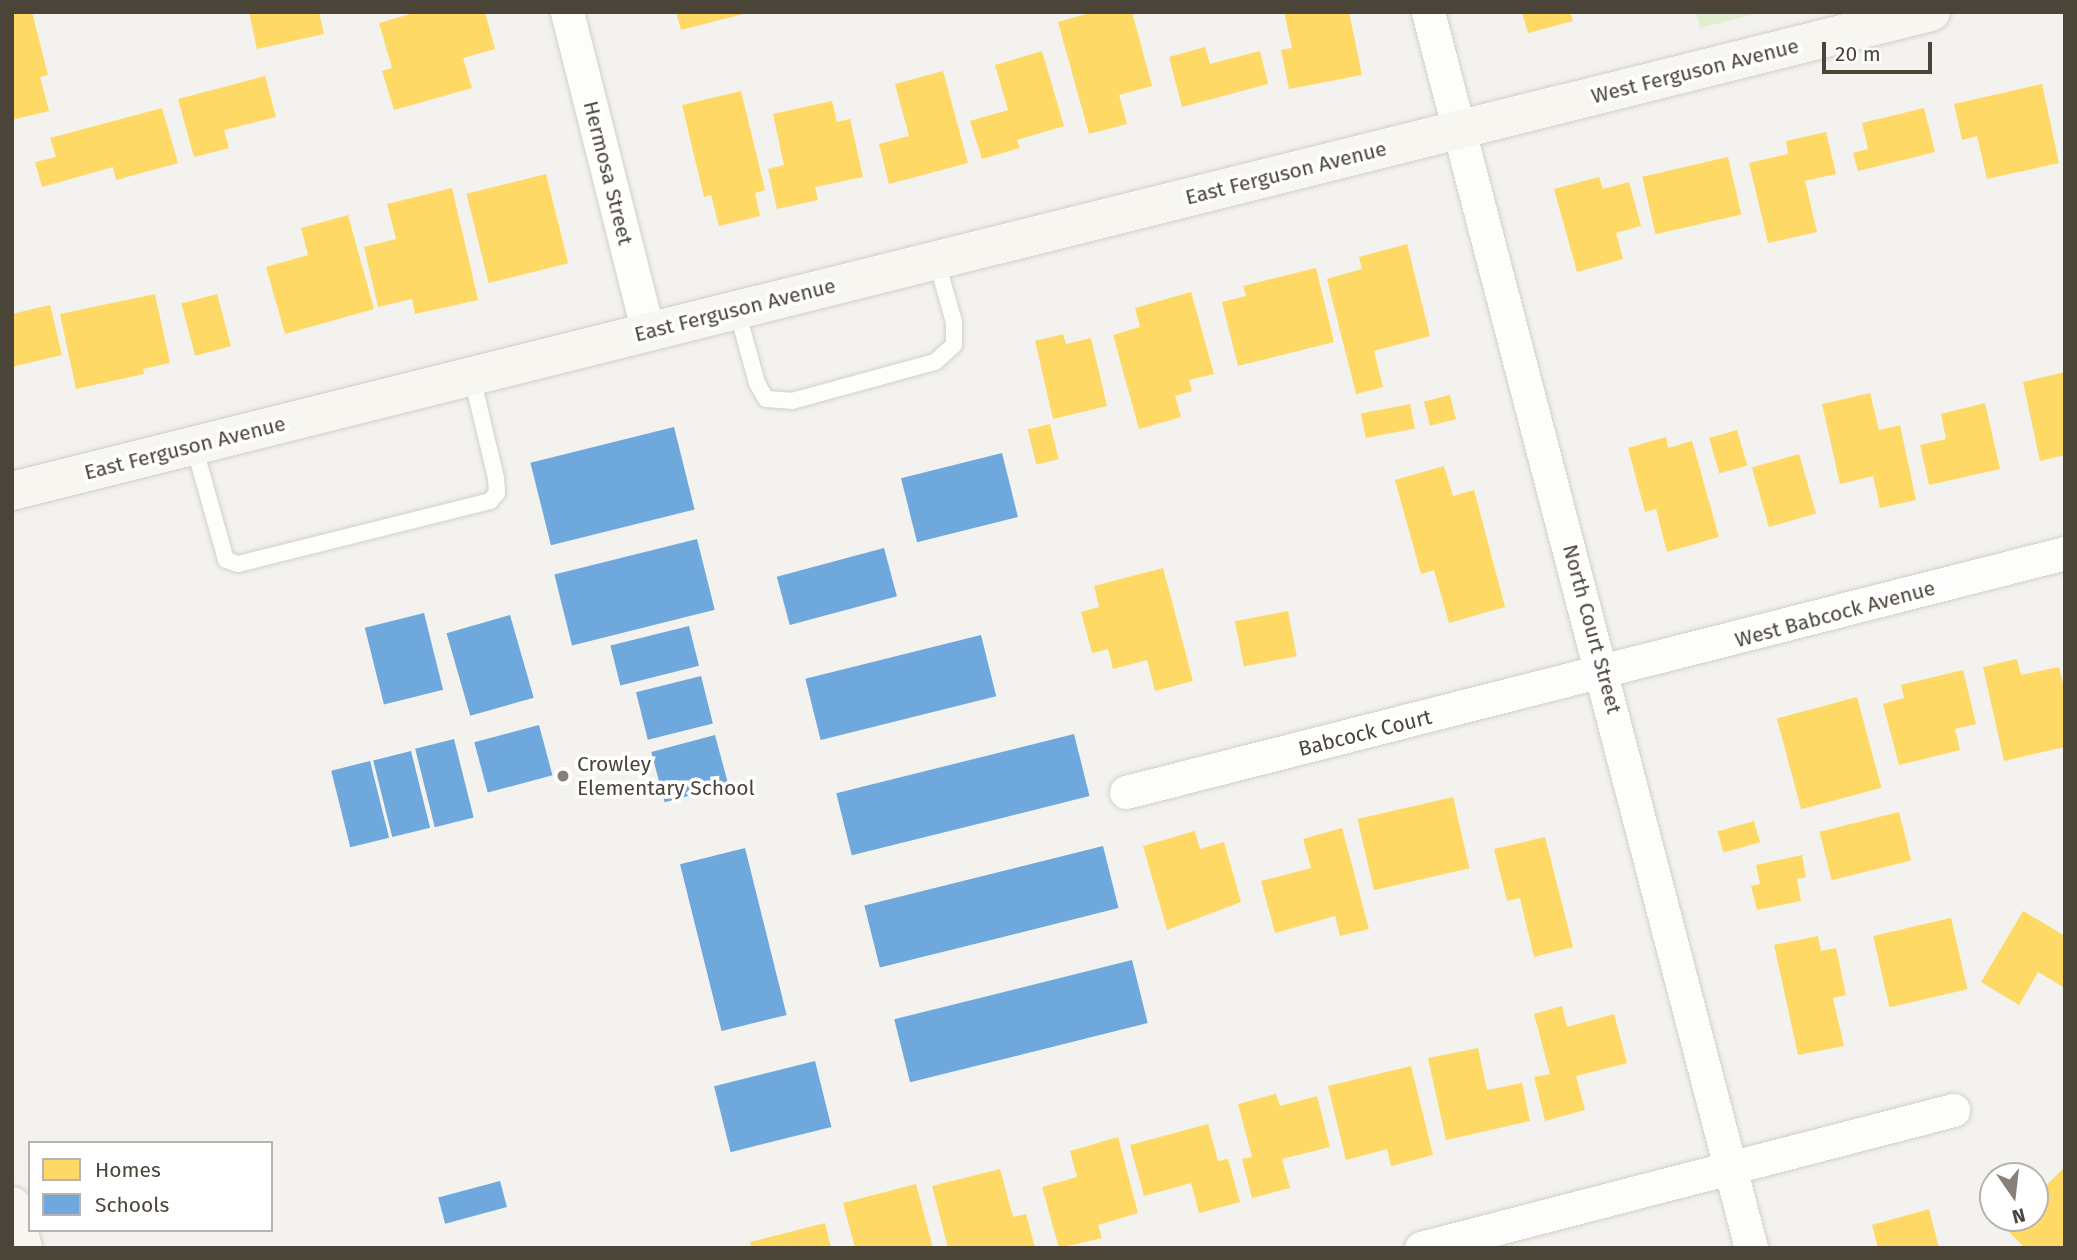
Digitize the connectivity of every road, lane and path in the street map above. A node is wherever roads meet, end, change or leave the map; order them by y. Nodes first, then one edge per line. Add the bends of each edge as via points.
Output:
1 (567, 12) edge
2 (1428, 12) edge
3 (1931, 12) edge
4 (1459, 131) junction
5 (936, 259) junction
6 (737, 310) junction
7 (648, 333) junction
8 (471, 377) junction
9 (194, 446) junction
10 (12, 491) edge
11 (2065, 554) edge
12 (1605, 674) junction
13 (1126, 792) dead end
14 (1953, 1110) dead end
15 (1731, 1169) junction
16 (12, 1206) edge
17 (23, 1248) edge
18 (1421, 1248) edge
19 (1751, 1248) edge

1 - 7 street, Hermosa Street
2 - 4 street, North Court Street
3 - 4 street, West Ferguson Avenue
4 - 5 street, East Ferguson Avenue
4 - 12 street, North Court Street
5 - 6 street, East Ferguson Avenue
5 - 6 lane via 954,322 954,345 935,362 792,401 766,399 757,383
6 - 7 street, East Ferguson Avenue
7 - 8 street, East Ferguson Avenue
8 - 9 street, East Ferguson Avenue
8 - 9 lane via 496,478 497,493 490,501 238,564 226,560
9 - 10 street, East Ferguson Avenue
11 - 12 street, West Babcock Avenue
12 - 13 street, Babcock Court
12 - 15 street, North Court Street
14 - 15 street
15 - 18 street
15 - 19 street, North Court Street
16 - 17 street

